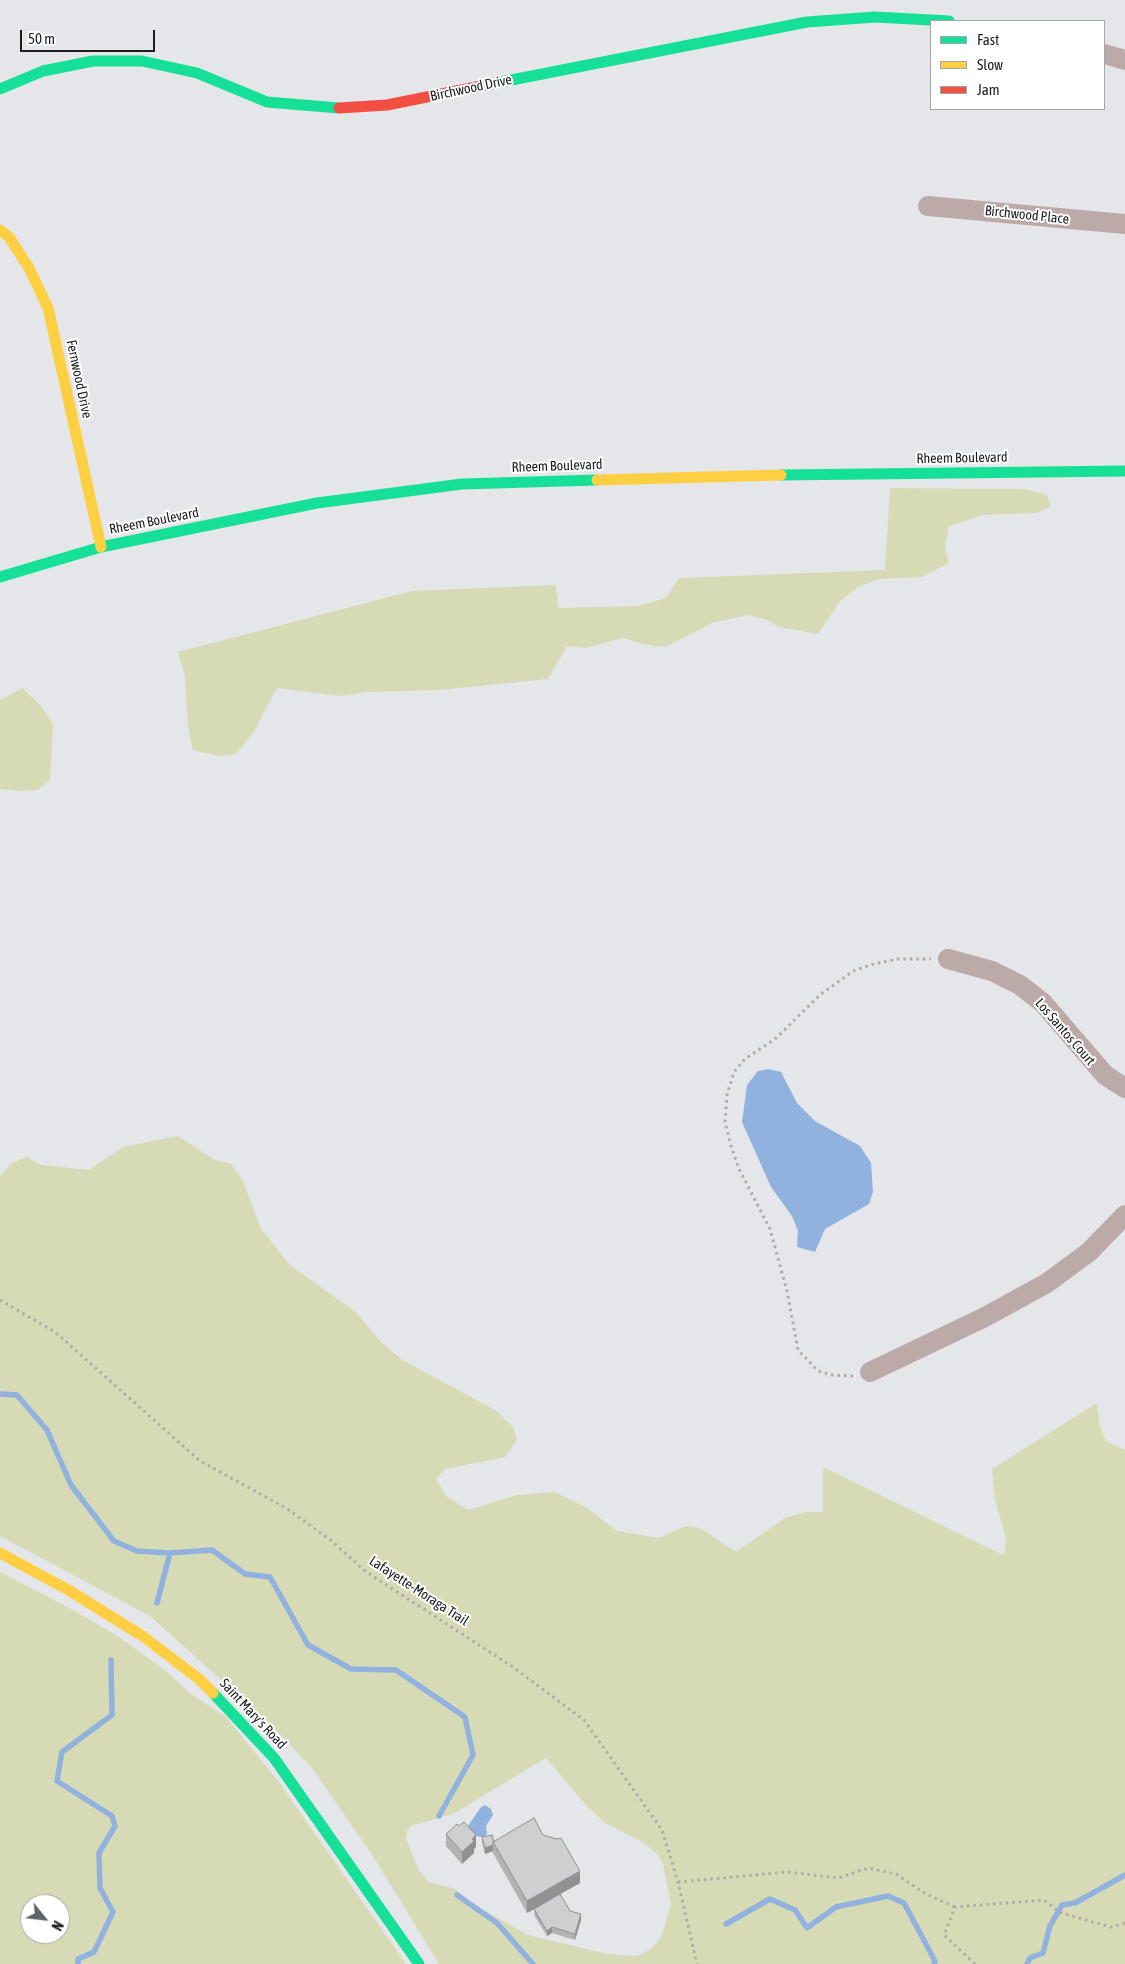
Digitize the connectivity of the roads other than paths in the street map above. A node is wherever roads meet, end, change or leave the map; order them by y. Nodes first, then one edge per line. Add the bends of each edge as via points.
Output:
1 (931, 20) edge
2 (1105, 54) edge
3 (1125, 60) edge
4 (0, 89) edge
5 (928, 206) dead end
6 (1125, 224) edge
7 (0, 230) edge
8 (1125, 471) edge
9 (101, 547) junction
10 (0, 577) edge
11 (948, 959) road end
12 (1125, 1088) edge
13 (1125, 1215) edge
14 (870, 1372) road end
15 (0, 1553) edge
16 (419, 1964) edge

1 - 4 street, Birchwood Drive via 876,17 807,22 387,106 330,109 267,102 196,73 142,61 93,61 44,71
2 - 3 street
5 - 6 street, Birchwood Place
7 - 9 street, Fernwood Drive via 9,237 29,268 48,308
8 - 9 street, Rheem Boulevard via 719,476 462,484 317,503
9 - 10 street, Rheem Boulevard
11 - 12 street, Los Santos Court via 992,971 1020,985 1043,1003 1105,1075
13 - 14 street via 1089,1252 1047,1283
15 - 16 street, Saint Mary's Road via 144,1637 199,1679 230,1709 279,1766

